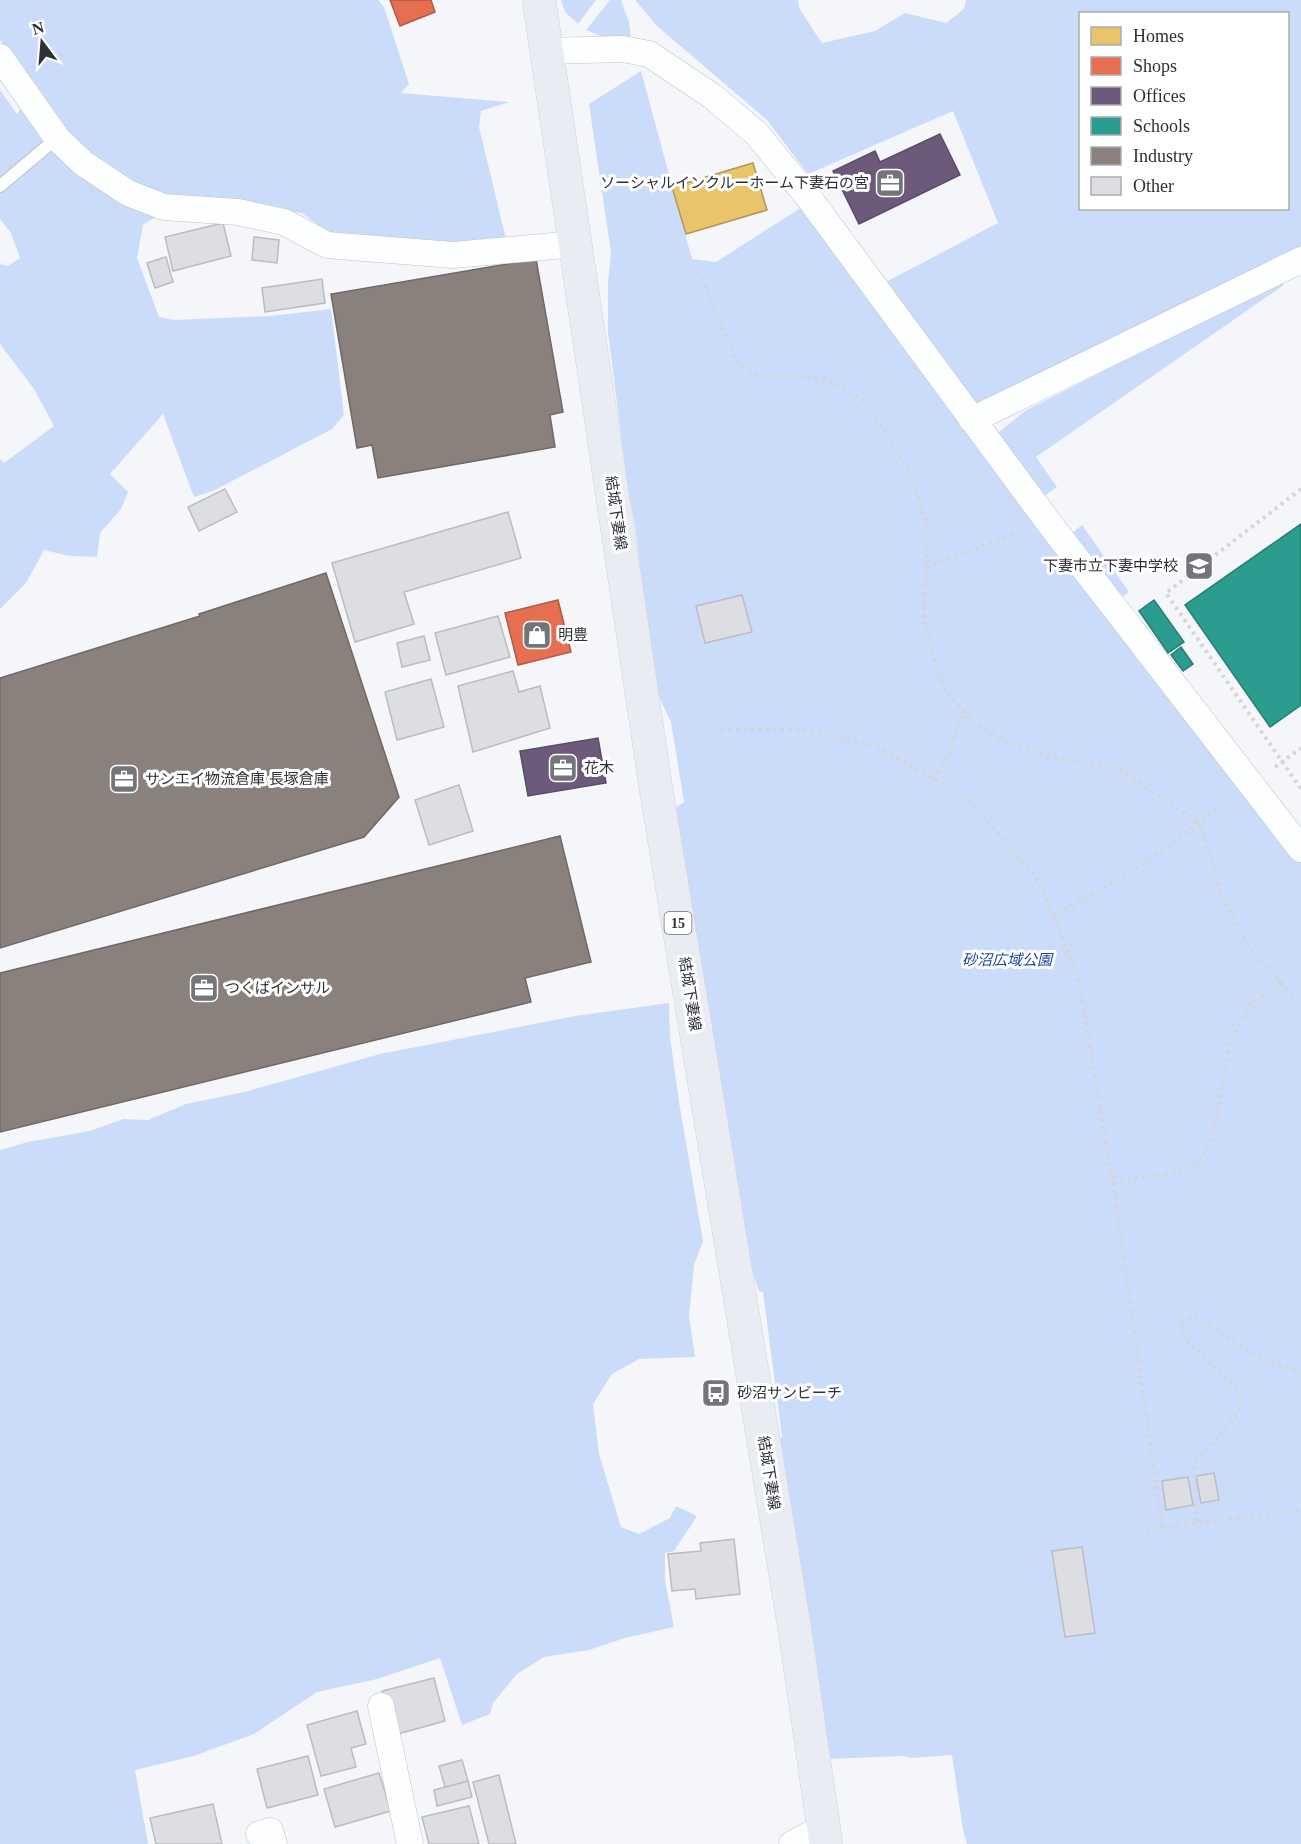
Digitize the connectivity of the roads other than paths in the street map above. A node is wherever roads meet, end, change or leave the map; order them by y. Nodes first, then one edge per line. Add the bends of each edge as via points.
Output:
1 (539, 0) edge
2 (546, 51) junction
3 (0, 57) edge
4 (57, 138) junction
5 (0, 186) edge
6 (576, 244) junction
7 (1301, 260) edge
8 (972, 420) junction
9 (1301, 849) edge
10 (381, 1706) dead end
11 (826, 1838) edge
12 (410, 1844) edge
13 (792, 1844) edge

1 - 2 main road, 結城下妻線 / 15
2 - 6 main road, 結城下妻線 / 15
2 - 8 street via 623,49 649,54 712,96 757,134 809,198
3 - 4 street
4 - 5 lane
4 - 6 street via 83,163 128,192 164,207 238,212 284,222 327,245 453,255
6 - 11 main road, 結城下妻線 / 15 via 658,801
7 - 8 street
8 - 9 street
10 - 12 street
11 - 13 street via 809,1835

